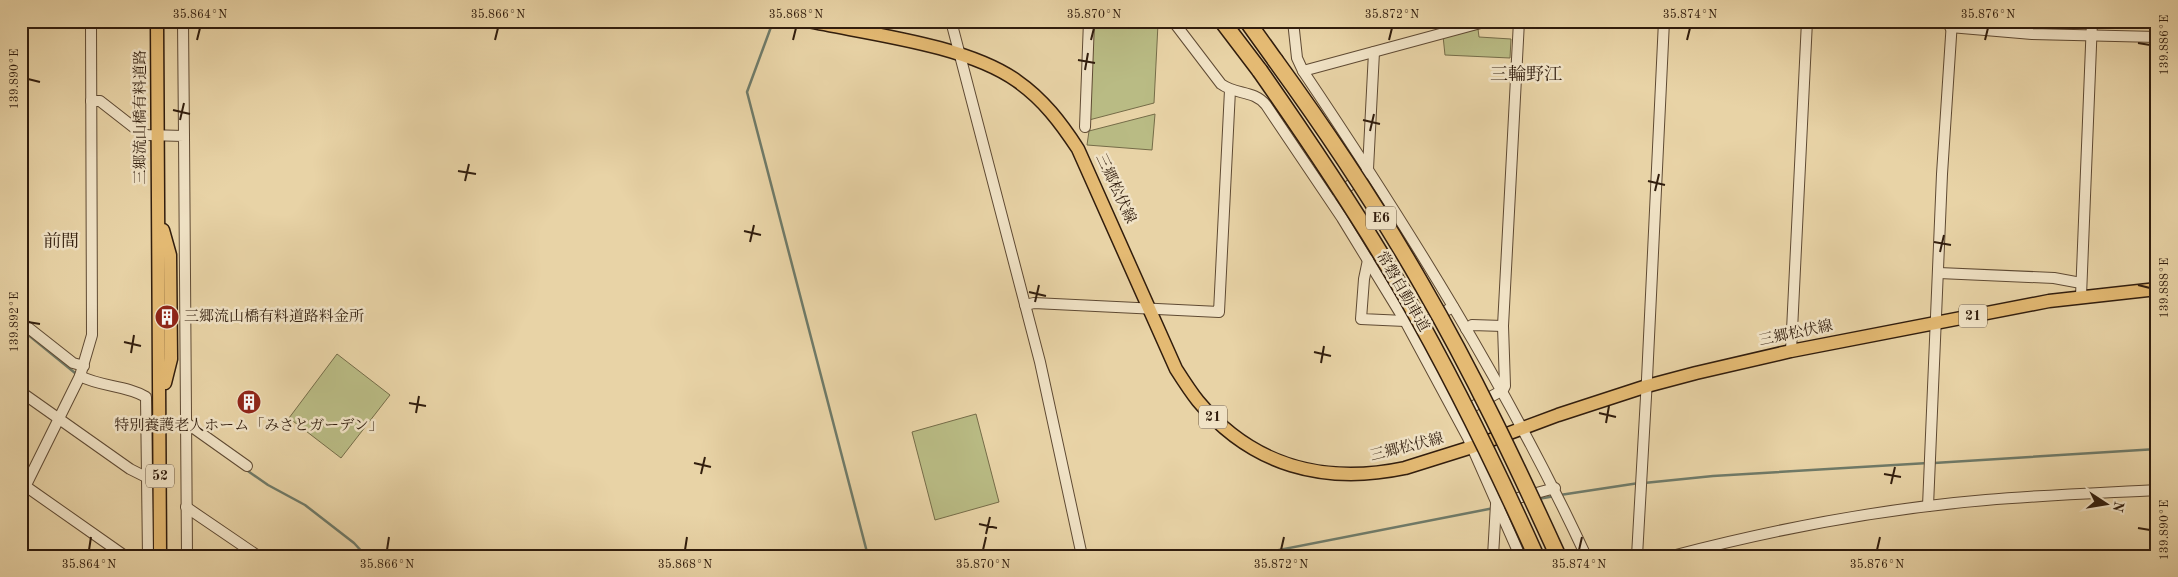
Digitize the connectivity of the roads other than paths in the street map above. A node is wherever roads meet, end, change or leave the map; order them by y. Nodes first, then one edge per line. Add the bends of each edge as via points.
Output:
1 (91, 21) edge
2 (157, 21) edge
3 (183, 21) edge
4 (808, 21) edge
5 (951, 21) edge
6 (1089, 21) edge
7 (1173, 21) edge
8 (1222, 21) edge
9 (1247, 21) edge
10 (1293, 21) edge
11 (1488, 21) edge
12 (1519, 21) edge
13 (1664, 21) edge
14 (1807, 21) edge
15 (2092, 21) edge
16 (1951, 24) edge
17 (2092, 34) junction
18 (2157, 37) edge
19 (1374, 52) junction
20 (959, 54) junction
21 (1305, 74) junction
22 (1230, 90) junction
23 (91, 101) junction
24 (1266, 105) junction
25 (1085, 126) dead end
26 (157, 136) junction
27 (184, 136) junction
28 (1368, 169) junction
29 (1330, 199) junction
30 (1368, 260) junction
31 (1939, 273) junction
32 (2081, 283) junction
33 (2157, 289) edge
34 (2081, 296) junction
35 (1025, 305) junction
36 (1453, 306) junction
37 (1149, 308) junction
38 (21, 322) edge
39 (1936, 324) junction
40 (1407, 326) junction
41 (1503, 326) junction
42 (1466, 329) junction
43 (1791, 351) junction
44 (82, 371) junction
45 (1647, 386) junction
46 (1503, 390) junction
47 (21, 392) edge
48 (1456, 415) junction
49 (60, 417) junction
50 (185, 422) junction
51 (1522, 427) junction
52 (1472, 446) junction
53 (247, 466) dead end
54 (148, 478) junction
55 (23, 488) edge
56 (2157, 490) edge
57 (1557, 493) junction
58 (1928, 506) junction
59 (186, 507) junction
60 (1497, 507) junction
61 (156, 554) edge
62 (125, 556) edge
63 (187, 556) edge
64 (258, 556) edge
65 (1082, 556) edge
66 (1493, 556) edge
67 (1520, 556) edge
68 (1536, 556) edge
69 (1558, 556) edge
70 (1586, 556) edge
71 (1637, 556) edge
72 (1672, 556) edge

1 - 23 street
2 - 26 main road, 三郷流山橋有料道路 / 52
3 - 27 street
4 - 20 main road, 三郷松伏線 / 21
5 - 20 street
6 - 25 street
7 - 22 street via 1221,84
8 - 68 highway, 常磐自動車道 / E6, bridge via 1310,143 1404,294 1458,392
9 - 69 highway, 常磐自動車道 / E6, bridge via 1326,132 1422,285 1476,384
10 - 21 street via 1297,58
11 - 19 street
12 - 41 street
13 - 45 street
14 - 43 street
15 - 17 street
16 - 17 street via 2032,34
16 - 31 street
17 - 18 street
17 - 32 street
19 - 21 street
19 - 28 street
20 - 35 street
20 - 37 main road, 三郷松伏線 / 21 via 1016,80 1049,109 1067,131 1094,183
21 - 24 street
21 - 28 street
22 - 24 street via 1249,93
22 - 37 street via 1219,312
23 - 26 street via 100,101 141,133
23 - 44 street via 92,335
24 - 29 street
26 - 27 street
26 - 61 main road, 三郷流山橋有料道路 / 52 via 160,400
27 - 50 street
28 - 29 street
28 - 36 street
29 - 30 street
30 - 40 street
30 - 40 street via 1361,319
31 - 32 street via 2054,278
31 - 39 street
32 - 34 street
33 - 34 main road, 三郷松伏線 / 21
34 - 39 main road, 三郷松伏線 / 21
35 - 37 street
35 - 65 street
36 - 40 street
36 - 42 street
37 - 52 main road, 三郷松伏線 / 21 via 1176,369 1197,400 1239,439 1280,461 1326,474 1354,476 1405,468
38 - 44 street
39 - 43 main road, 三郷松伏線 / 21
39 - 58 street
40 - 48 street
41 - 42 street via 1472,325
41 - 46 street
42 - 46 street
43 - 45 main road, 三郷松伏線 / 21
44 - 49 street
44 - 54 street via 93,383 137,392 146,397
45 - 51 main road, 三郷松伏線 / 21
45 - 71 street
46 - 48 street
46 - 51 street
47 - 49 street
48 - 52 street
49 - 54 street via 130,469
49 - 55 street
50 - 53 street
50 - 59 street
51 - 52 main road, 三郷松伏線 / 21
51 - 57 street
52 - 60 street
54 - 61 street
55 - 62 street
56 - 58 street via 2063,494
57 - 60 street
57 - 70 street
58 - 72 street via 1782,530
59 - 63 street
59 - 64 street
60 - 66 street
60 - 67 street

